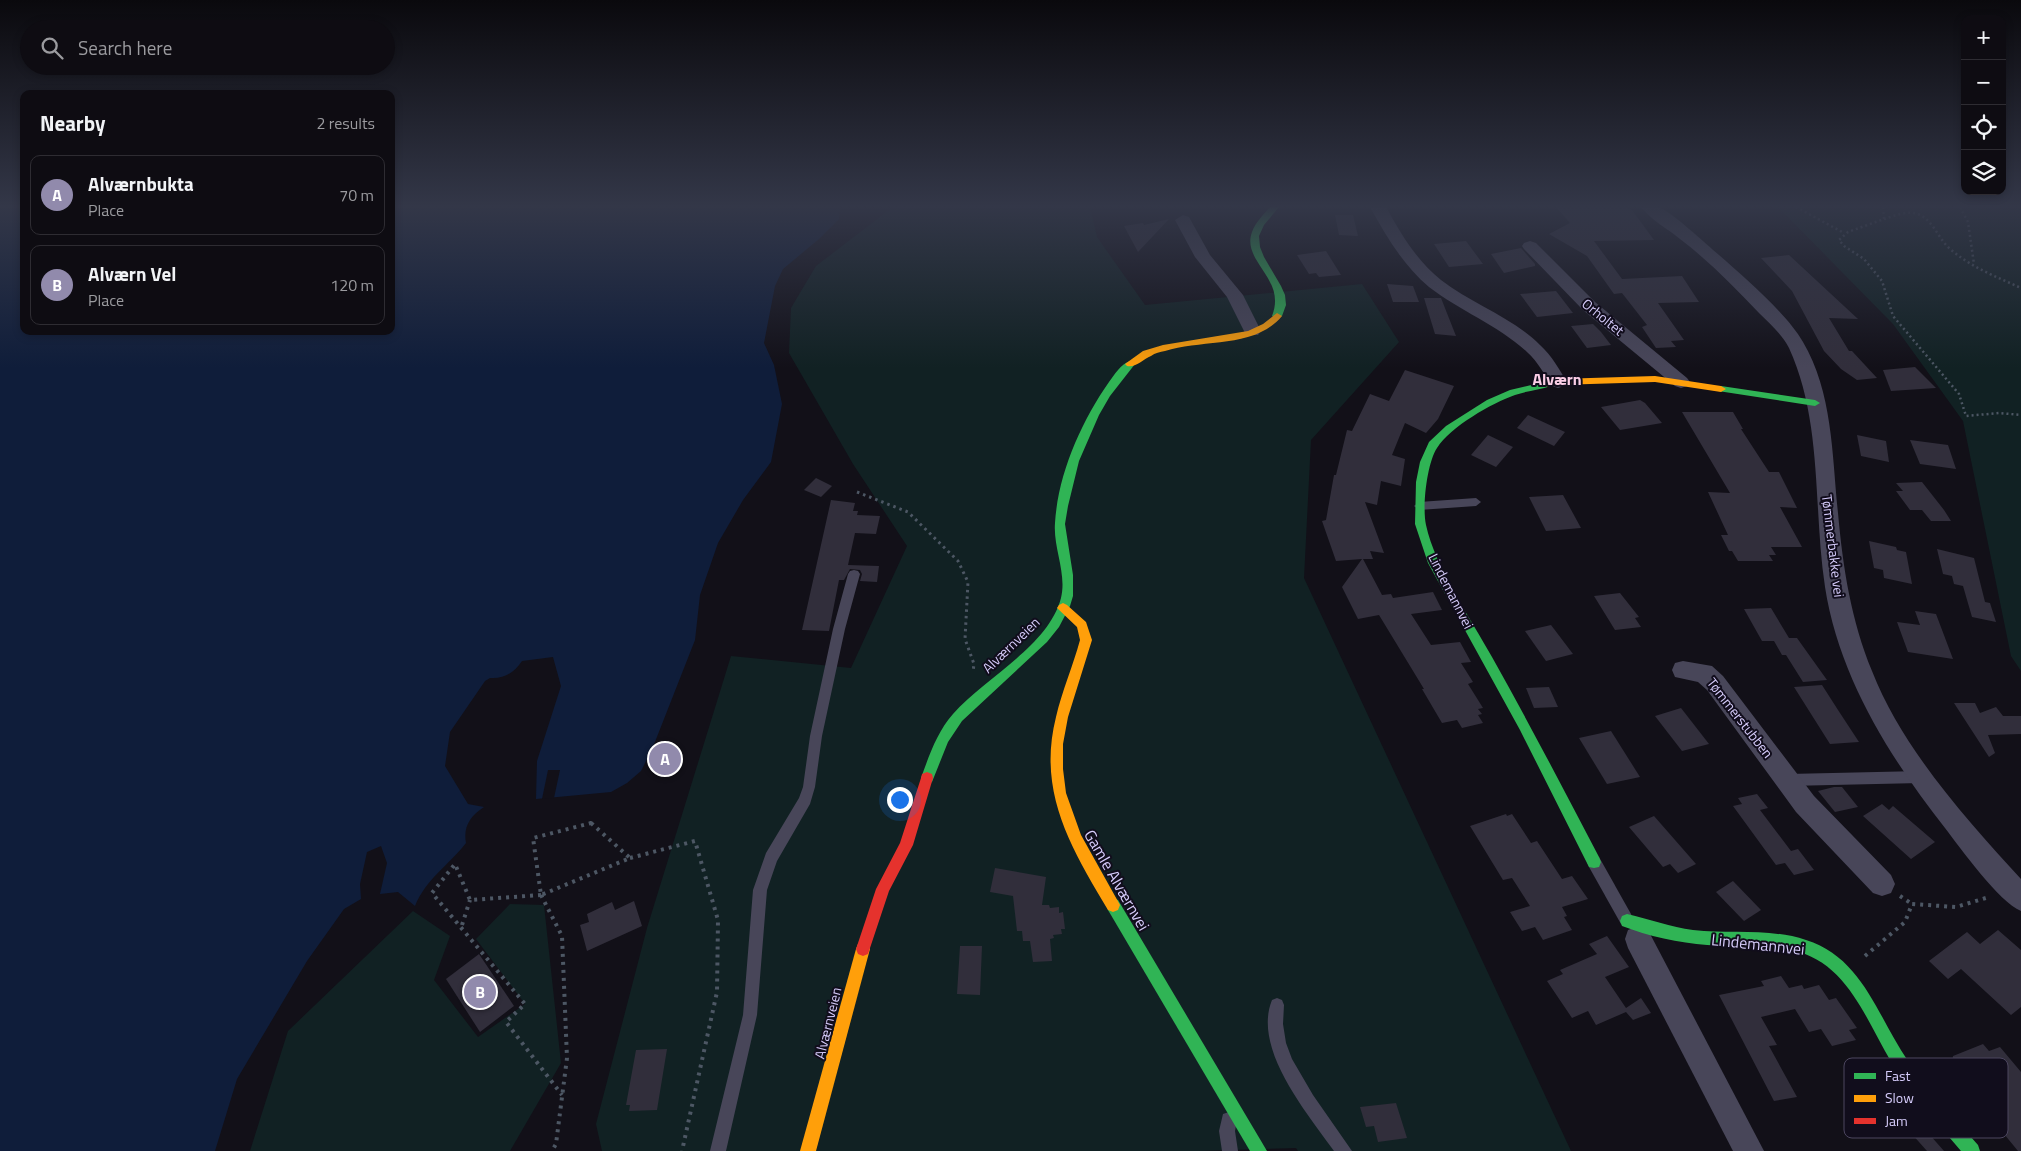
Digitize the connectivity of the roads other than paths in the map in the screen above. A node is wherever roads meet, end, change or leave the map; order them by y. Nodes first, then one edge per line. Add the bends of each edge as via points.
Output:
1 (1206, 261) edge
2 (1261, 261) edge
3 (1412, 261) edge
4 (1544, 261) edge
5 (1715, 261) edge
6 (1252, 331) junction
7 (1558, 382) junction
8 (1681, 382) junction
9 (1815, 403) junction
10 (1476, 502) dead end
11 (1419, 506) junction
12 (854, 574) dead end
13 (1063, 608) junction
14 (1683, 670) dead end
15 (1921, 777) junction
16 (1788, 780) junction
17 (1594, 862) joint
18 (1882, 884) dead end
19 (2021, 898) edge
20 (1632, 930) junction
21 (1277, 1005) dead end
22 (1898, 1058) edge
23 (1232, 1106) junction
24 (1960, 1138) edge
25 (718, 1151) edge
26 (808, 1151) edge
27 (1230, 1151) edge
28 (1259, 1151) edge
29 (1344, 1151) edge
30 (1749, 1151) edge
31 (1972, 1151) edge

1 - 6 street via 1235,295
2 - 6 street, Alværnveien via 1281,294 1280,311 1268,325
3 - 7 street via 1446,292 1537,349 1549,363
4 - 8 street, Orholtet via 1598,314
5 - 9 street, Tømmerbakke vei via 1789,333 1808,374
6 - 13 street, Alværnveien via 1155,348 1133,360 1106,392 1091,423 1062,509 1060,524 1067,595
7 - 8 street via 1655,379
7 - 11 street, Lindemannvei via 1513,392 1490,402 1450,428 1433,446 1425,462
8 - 9 street
9 - 15 street, Tømmerbakke vei via 1822,441 1836,590 1844,620 1871,693
10 - 11 lane
11 - 17 street, Lindemannvei via 1420,524 1434,563
12 - 25 lane via 818,726 809,787 805,800 770,858 760,890 750,1015
13 - 23 street, Gamle Alværnvei via 1082,625 1086,640 1056,735 1053,770 1062,813 1075,842
13 - 26 street, Alværnveien via 1039,643 955,720 940,747 906,845 892,869 869,928
14 - 16 street, Tømmerstubben via 1704,673 1715,683
15 - 16 lane
15 - 19 street, Tømmerbakke vei via 1962,831
16 - 18 street, Tømmerstubben via 1828,830
17 - 20 lane, Lindemannvei
20 - 22 street, Lindemannvei via 1799,946 1820,952 1843,970
20 - 30 street, Lindemannvei
21 - 29 lane via 1274,1019 1278,1045 1317,1116
23 - 27 lane via 1227,1131
23 - 28 street, Gamle Alværnvei
24 - 31 street, Lindemannvei

